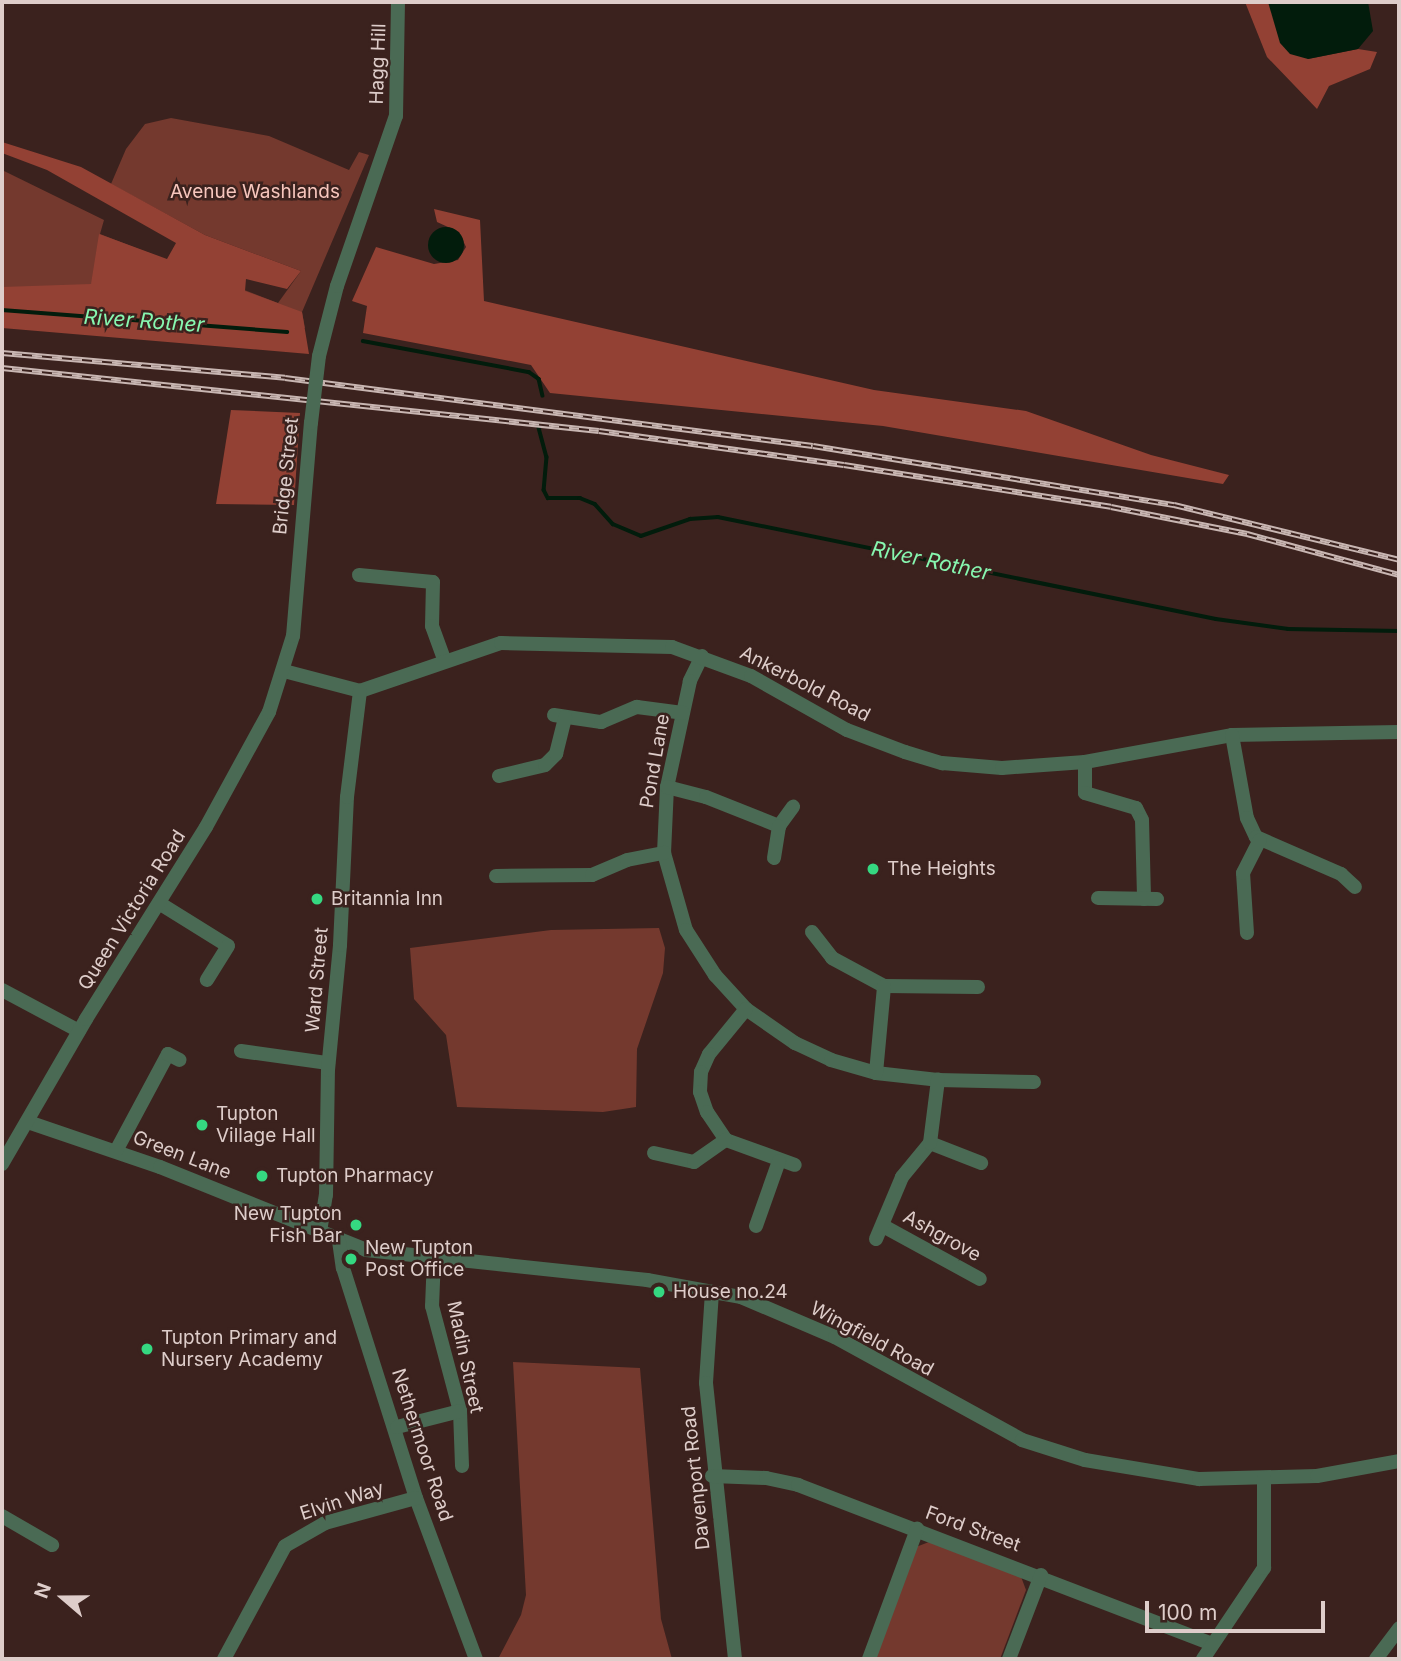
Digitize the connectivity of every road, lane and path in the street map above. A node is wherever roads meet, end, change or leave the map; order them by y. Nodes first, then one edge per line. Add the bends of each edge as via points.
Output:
1 (398, 2) edge
2 (337, 286) joint
3 (359, 575) dead end
4 (702, 656) junction
5 (445, 660) junction
6 (284, 671) junction
7 (360, 691) junction
8 (683, 713) junction
9 (1399, 732) edge
10 (1232, 735) junction
11 (1084, 762) junction
12 (499, 776) dead end
13 (667, 787) junction
14 (793, 807) dead end
15 (779, 826) junction
16 (1259, 840) junction
17 (664, 853) junction
18 (774, 858) dead end
19 (496, 876) dead end
20 (1355, 887) dead end
21 (1098, 898) dead end
22 (159, 903) junction
23 (812, 932) dead end
24 (1247, 933) dead end
25 (207, 981) dead end
26 (884, 986) junction
27 (978, 987) dead end
28 (2, 990) edge
29 (746, 1009) junction
30 (79, 1031) junction
31 (241, 1051) dead end
32 (174, 1057) dead end
33 (328, 1063) junction
34 (876, 1073) junction
35 (938, 1080) junction
36 (1034, 1082) dead end
37 (28, 1122) junction
38 (726, 1140) junction
39 (930, 1143) junction
40 (116, 1151) junction
41 (654, 1153) dead end
42 (779, 1161) junction
43 (981, 1163) dead end
44 (2, 1164) edge
45 (795, 1165) dead end
46 (756, 1226) dead end
47 (320, 1232) junction
48 (340, 1241) junction
49 (434, 1257) junction
50 (980, 1279) dead end
51 (712, 1292) junction
52 (460, 1411) junction
53 (397, 1427) junction
54 (1399, 1461) edge
55 (463, 1466) dead end
56 (712, 1476) junction
57 (1264, 1478) junction
58 (416, 1498) junction
59 (2, 1516) edge
60 (917, 1529) junction
61 (52, 1545) dead end
62 (1041, 1575) junction
63 (1399, 1628) edge
64 (1213, 1644) junction
65 (223, 1659) edge
66 (476, 1659) edge
67 (735, 1659) edge
68 (869, 1659) edge
69 (1009, 1659) edge
70 (1203, 1659) edge
71 (1376, 1659) edge

1 - 2 street, Hagg Hill via 396,116
2 - 6 street, Bridge Street, bridge via 319,356 293,636
3 - 5 street via 433,582 432,626
4 - 5 street, Ankerbold Road via 672,647 501,643
4 - 8 street, Pond Lane
4 - 11 street, Ankerbold Road via 751,676 847,730 925,758 1002,768
5 - 7 street, Ankerbold Road
6 - 7 street
6 - 22 street, Queen Victoria Road via 269,712 231,784
7 - 33 street, Ward Street via 347,797 340,945
8 - 12 street via 638,707 601,722 559,716 556,754 545,765
8 - 13 street, Pond Lane
9 - 10 street, Ankerbold Road
10 - 11 street, Ankerbold Road
10 - 16 street via 1247,818
11 - 21 street via 1085,793 1136,808 1142,820 1151,899
13 - 15 street
13 - 17 street, Pond Lane
14 - 15 street
15 - 18 street
16 - 20 street via 1341,874
16 - 24 street via 1243,873
17 - 19 street via 627,860 592,875
17 - 29 street, Pond Lane via 687,930 715,975
22 - 25 street via 228,946
22 - 30 street, Queen Victoria Road
23 - 26 street via 832,958
26 - 27 street
26 - 34 street
28 - 30 street
29 - 34 street, Pond Lane via 795,1043
29 - 38 street via 720,1034 701,1072 700,1092 707,1112
30 - 37 street, Queen Victoria Road
31 - 33 street
32 - 40 street
33 - 47 street, Ward Street via 326,1195
34 - 35 street, Pond Lane
35 - 36 street, Pond Lane
35 - 39 street
37 - 40 street, Green Lane
37 - 44 street, Queen Victoria Road
38 - 41 street via 694,1162
38 - 42 street
39 - 43 street
39 - 50 street, Ashgrove via 902,1177 881,1233
40 - 47 street, Green Lane
42 - 45 street
42 - 46 street
47 - 48 street, Wingfield Road
48 - 49 street, Wingfield Road via 366,1250
48 - 53 street, Nethermoor Road via 343,1268
49 - 51 street, Wingfield Road
49 - 52 street, Madin Street via 432,1306
51 - 56 street, Davenport Road via 706,1384
51 - 57 street, Wingfield Road via 741,1297 835,1336 919,1387 1052,1451 1164,1475
52 - 53 street
52 - 55 street, Madin Street
53 - 58 street, Nethermoor Road
54 - 57 street, Wingfield Road via 1317,1476
56 - 60 street, Ford Street via 766,1478 798,1485
56 - 67 street, Davenport Road
57 - 64 street via 1264,1568
58 - 65 street, Elvin Way via 325,1523 285,1546
58 - 66 street, Nethermoor Road
59 - 61 street
60 - 62 street, Ford Street
60 - 68 street
62 - 64 street, Ford Street
62 - 69 street
63 - 71 street
64 - 70 street

